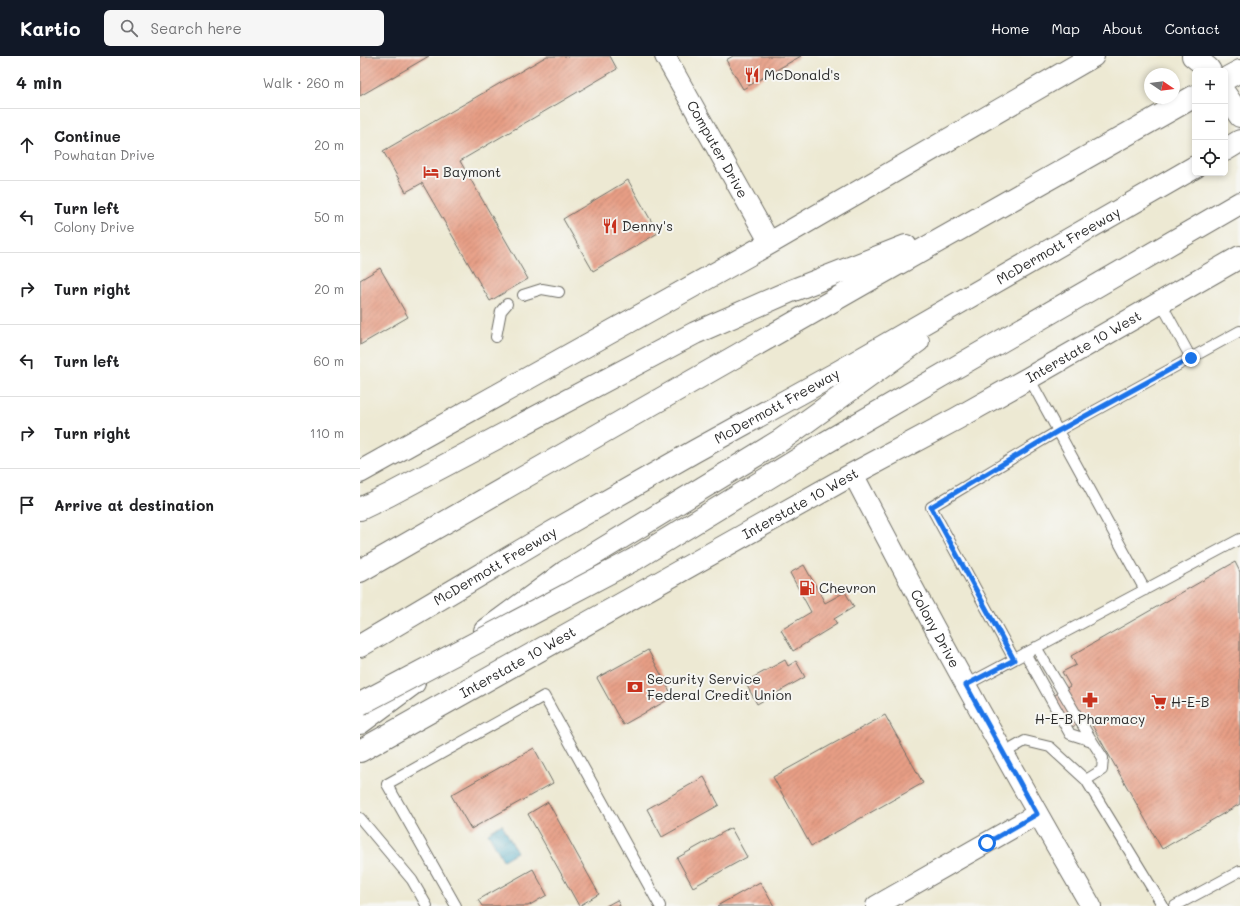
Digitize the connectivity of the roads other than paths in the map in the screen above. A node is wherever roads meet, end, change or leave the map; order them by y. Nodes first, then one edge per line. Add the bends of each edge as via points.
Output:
1 (665, 56) edge
2 (1093, 56) edge
3 (1193, 56) edge
4 (1208, 68) edge
5 (1240, 71) edge
6 (1228, 78) edge
7 (1192, 98) edge
8 (1228, 98) edge
9 (1240, 116) edge
10 (1192, 169) edge
11 (1240, 204) edge
12 (978, 219) junction
13 (770, 243) junction
14 (1239, 257) edge
15 (1011, 273) junction
16 (559, 292) dead end
17 (523, 295) dead end
18 (1161, 303) junction
19 (507, 304) dead end
20 (1240, 331) edge
21 (496, 336) dead end
22 (1191, 358) junction
23 (1029, 378) junction
24 (1058, 431) junction
25 (360, 472) edge
26 (852, 474) junction
27 (360, 509) edge
28 (1240, 539) edge
29 (360, 571) edge
30 (1145, 590) junction
31 (360, 646) edge
32 (1036, 647) junction
33 (1025, 653) junction
34 (1014, 660) junction
35 (966, 685) junction
36 (360, 704) edge
37 (360, 723) edge
38 (1092, 741) junction
39 (360, 751) edge
40 (1004, 753) junction
41 (1086, 780) junction
42 (1037, 814) junction
43 (362, 823) edge
44 (1240, 871) edge
45 (427, 906) edge
46 (456, 906) edge
47 (660, 906) edge
48 (876, 906) edge
49 (1090, 906) edge
50 (1163, 906) edge
51 (1175, 906) edge

1 - 13 street, Computer Drive
2 - 13 main road
3 - 4 main road
5 - 6 main road
7 - 12 main road
8 - 9 main road
10 - 15 main road, McDermott Freeway
11 - 36 main road, bridge via 825,443 635,559
12 - 27 main road via 791,291 696,333
12 - 29 main road
13 - 25 main road
14 - 18 main road, Interstate 10 West
15 - 31 main road, McDermott Freeway via 836,374 564,525
15 - 37 main road via 781,440 565,572
16 - 17 lane via 542,289
18 - 22 lane
18 - 23 main road, Interstate 10 West
19 - 21 lane via 501,311
20 - 22 lane
22 - 24 lane
23 - 24 lane
23 - 26 main road, Interstate 10 West
24 - 30 lane
24 - 34 lane via 931,507
26 - 35 street, Colony Drive
26 - 39 main road, Interstate 10 West
28 - 30 lane
30 - 32 lane
32 - 33 lane
32 - 38 lane
33 - 34 lane
33 - 38 lane via 1070,734
34 - 35 lane
35 - 40 street, Colony Drive
38 - 41 lane via 1103,758 1102,770
40 - 41 lane via 1025,741 1050,747
40 - 42 street, Colony Drive
41 - 50 lane
42 - 48 street
42 - 49 street, Colony Drive
43 - 45 lane via 412,880
44 - 51 lane
46 - 47 lane via 387,784 544,696

